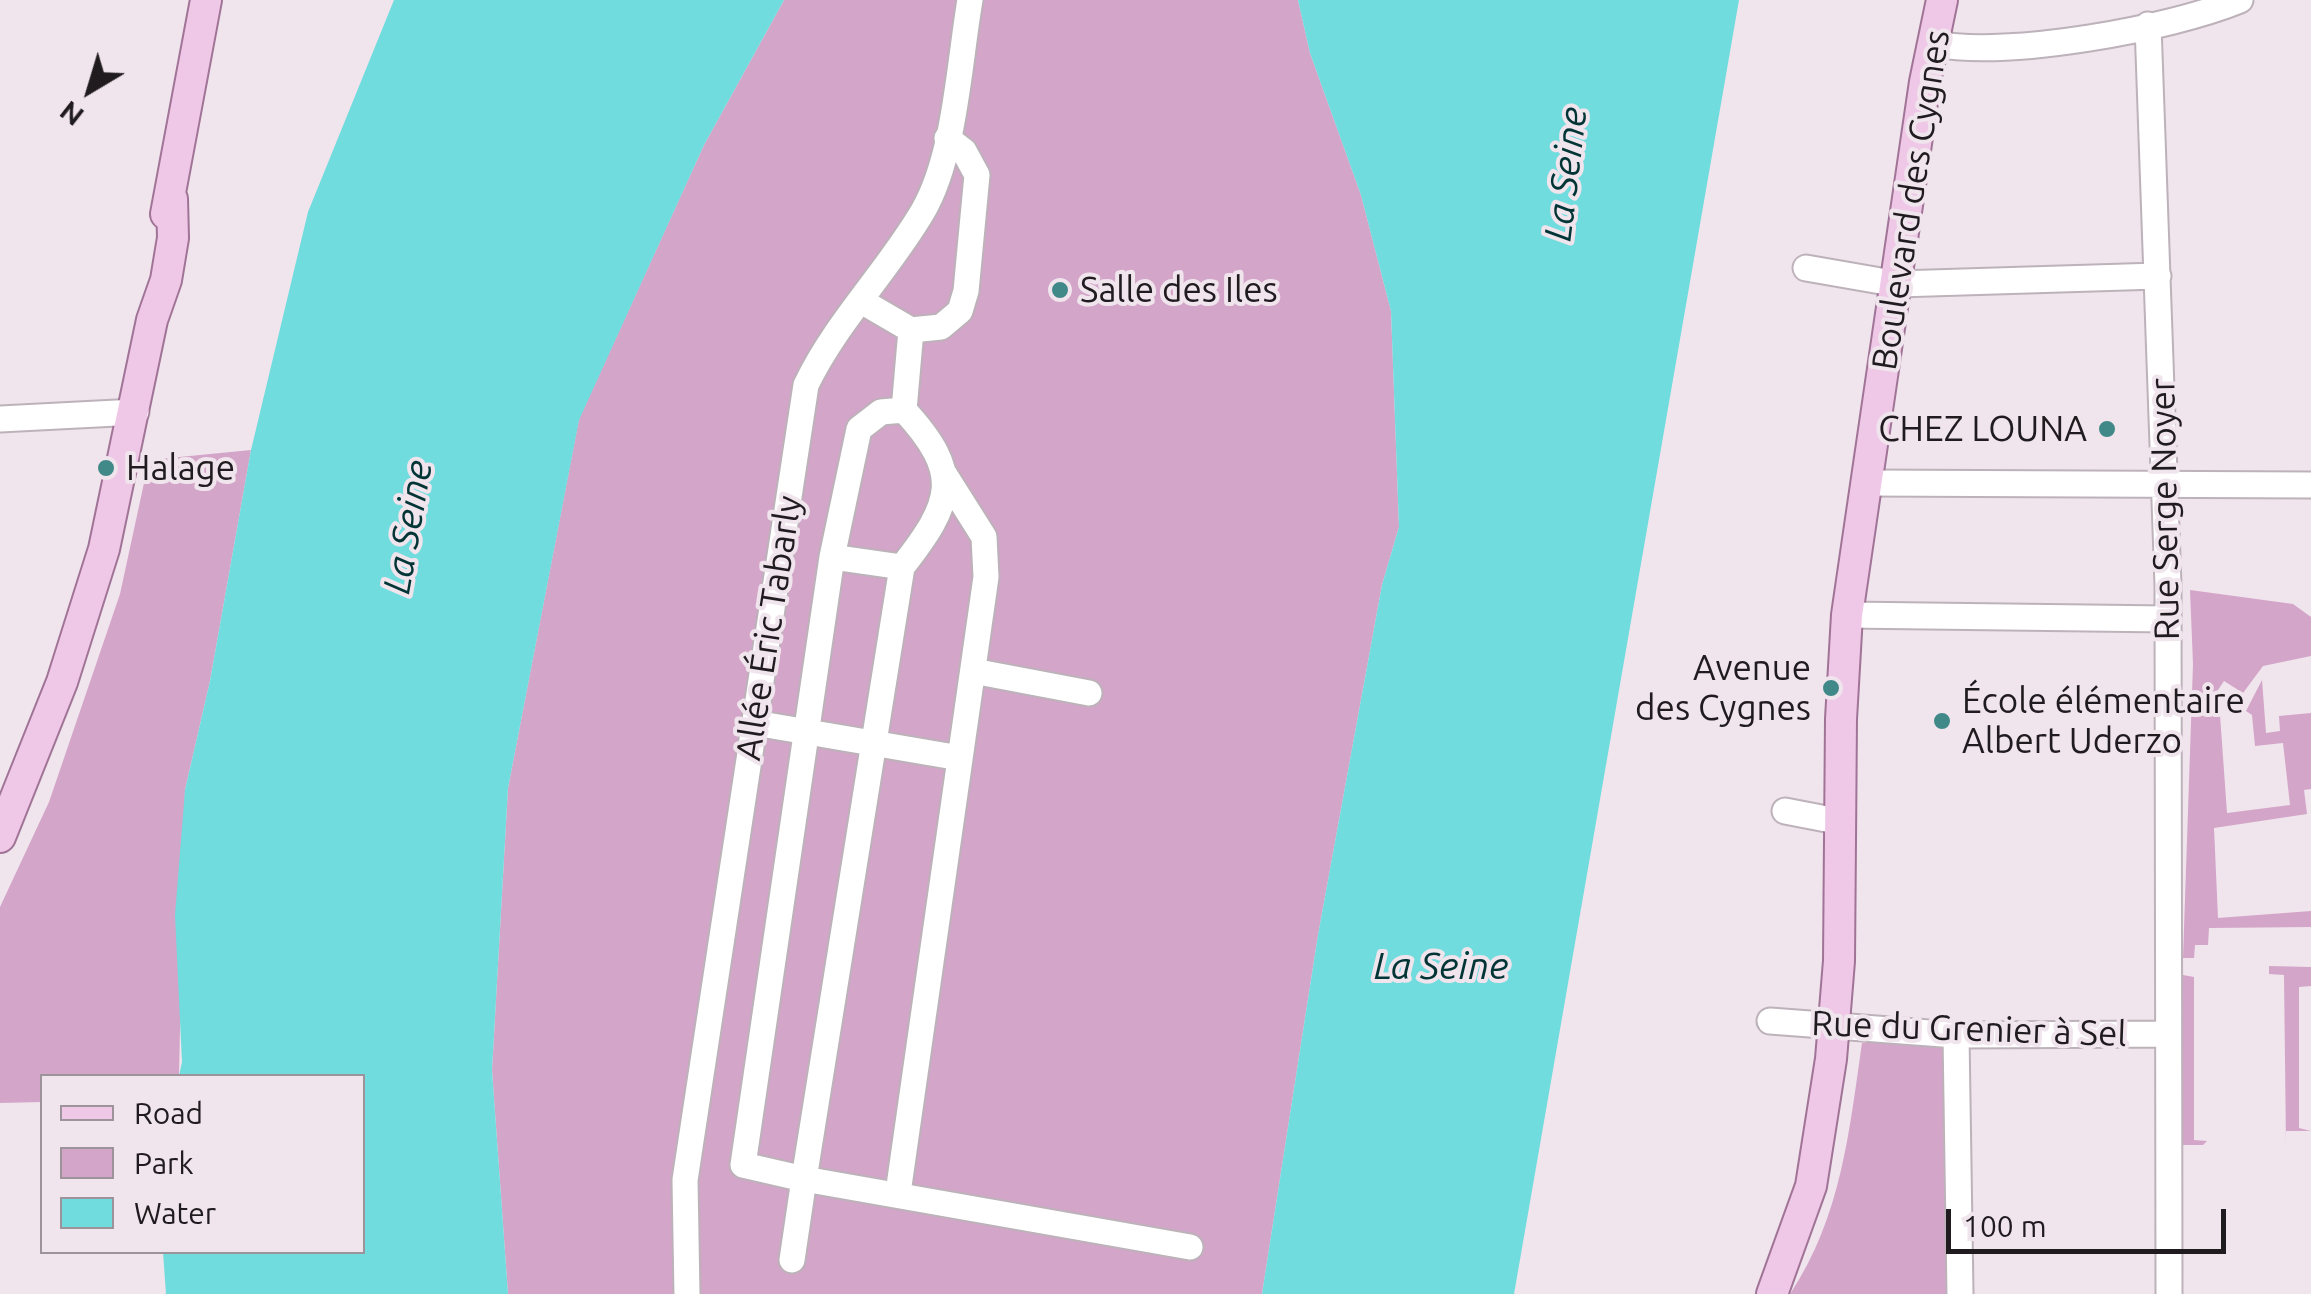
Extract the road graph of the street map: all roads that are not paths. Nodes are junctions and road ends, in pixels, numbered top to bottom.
1 (206, 0) edge
2 (970, 0) edge
3 (1942, 0) edge
4 (2240, 0) edge
5 (2148, 25) junction
6 (1935, 44) junction
7 (946, 138) junction
8 (1806, 268) dead end
9 (2158, 276) junction
10 (1898, 284) junction
11 (863, 302) junction
12 (911, 330) junction
13 (904, 410) junction
14 (136, 412) junction
15 (0, 419) edge
16 (943, 472) junction
17 (1866, 483) junction
18 (2311, 485) edge
19 (2165, 486) junction
20 (832, 557) junction
21 (902, 567) junction
22 (1847, 615) junction
23 (2168, 619) junction
24 (973, 672) junction
25 (1089, 694) dead end
26 (754, 722) junction
27 (806, 733) junction
28 (874, 744) junction
29 (960, 758) junction
30 (1785, 811) dead end
31 (1842, 822) junction
32 (0, 837) edge
33 (1770, 1021) dead end
34 (1834, 1028) junction
35 (2168, 1034) junction
36 (1956, 1035) junction
37 (804, 1179) junction
38 (898, 1193) junction
39 (1794, 1232) junction
40 (1190, 1247) dead end
41 (792, 1260) dead end
42 (686, 1294) edge
43 (1751, 1294) edge
44 (1772, 1294) edge
45 (1960, 1294) edge
46 (2169, 1294) edge

1 - 14 main road
2 - 7 street, Allée Éric Tabarly
3 - 6 main road, Boulevard des Cygnes
4 - 5 street
5 - 6 street
5 - 9 street, Rue Serge Noyer
6 - 10 main road, Boulevard des Cygnes
7 - 11 street, Allée Éric Tabarly
7 - 12 street
8 - 10 street
9 - 10 street
9 - 19 street, Rue Serge Noyer
10 - 17 main road, Boulevard des Cygnes
11 - 12 street
11 - 26 street, Allée Éric Tabarly
12 - 13 street
13 - 16 street
13 - 20 street
14 - 15 street
14 - 32 main road
16 - 21 street
16 - 24 street
17 - 19 street
17 - 22 main road, Boulevard des Cygnes
18 - 19 street
19 - 23 street, Rue Serge Noyer
20 - 21 street
20 - 27 street
21 - 28 street
22 - 23 street
22 - 31 main road, Boulevard des Cygnes
23 - 35 street, Rue Serge Noyer
24 - 25 street
24 - 29 street
26 - 27 street
26 - 42 street, Allée Éric Tabarly
27 - 28 street
27 - 37 street
28 - 29 street
28 - 37 street
29 - 38 street
30 - 31 street
31 - 34 main road, Boulevard des Cygnes
33 - 34 street, Rue du Grenier à Sel
34 - 36 street, Rue du Grenier à Sel
34 - 39 main road, Boulevard des Cygnes
35 - 36 street, Rue du Grenier à Sel
35 - 46 street, Rue Serge Noyer
36 - 45 street
37 - 38 street
37 - 41 street
38 - 40 street
39 - 43 main road, Boulevard des Cygnes
39 - 44 main road, Boulevard des Cygnes

